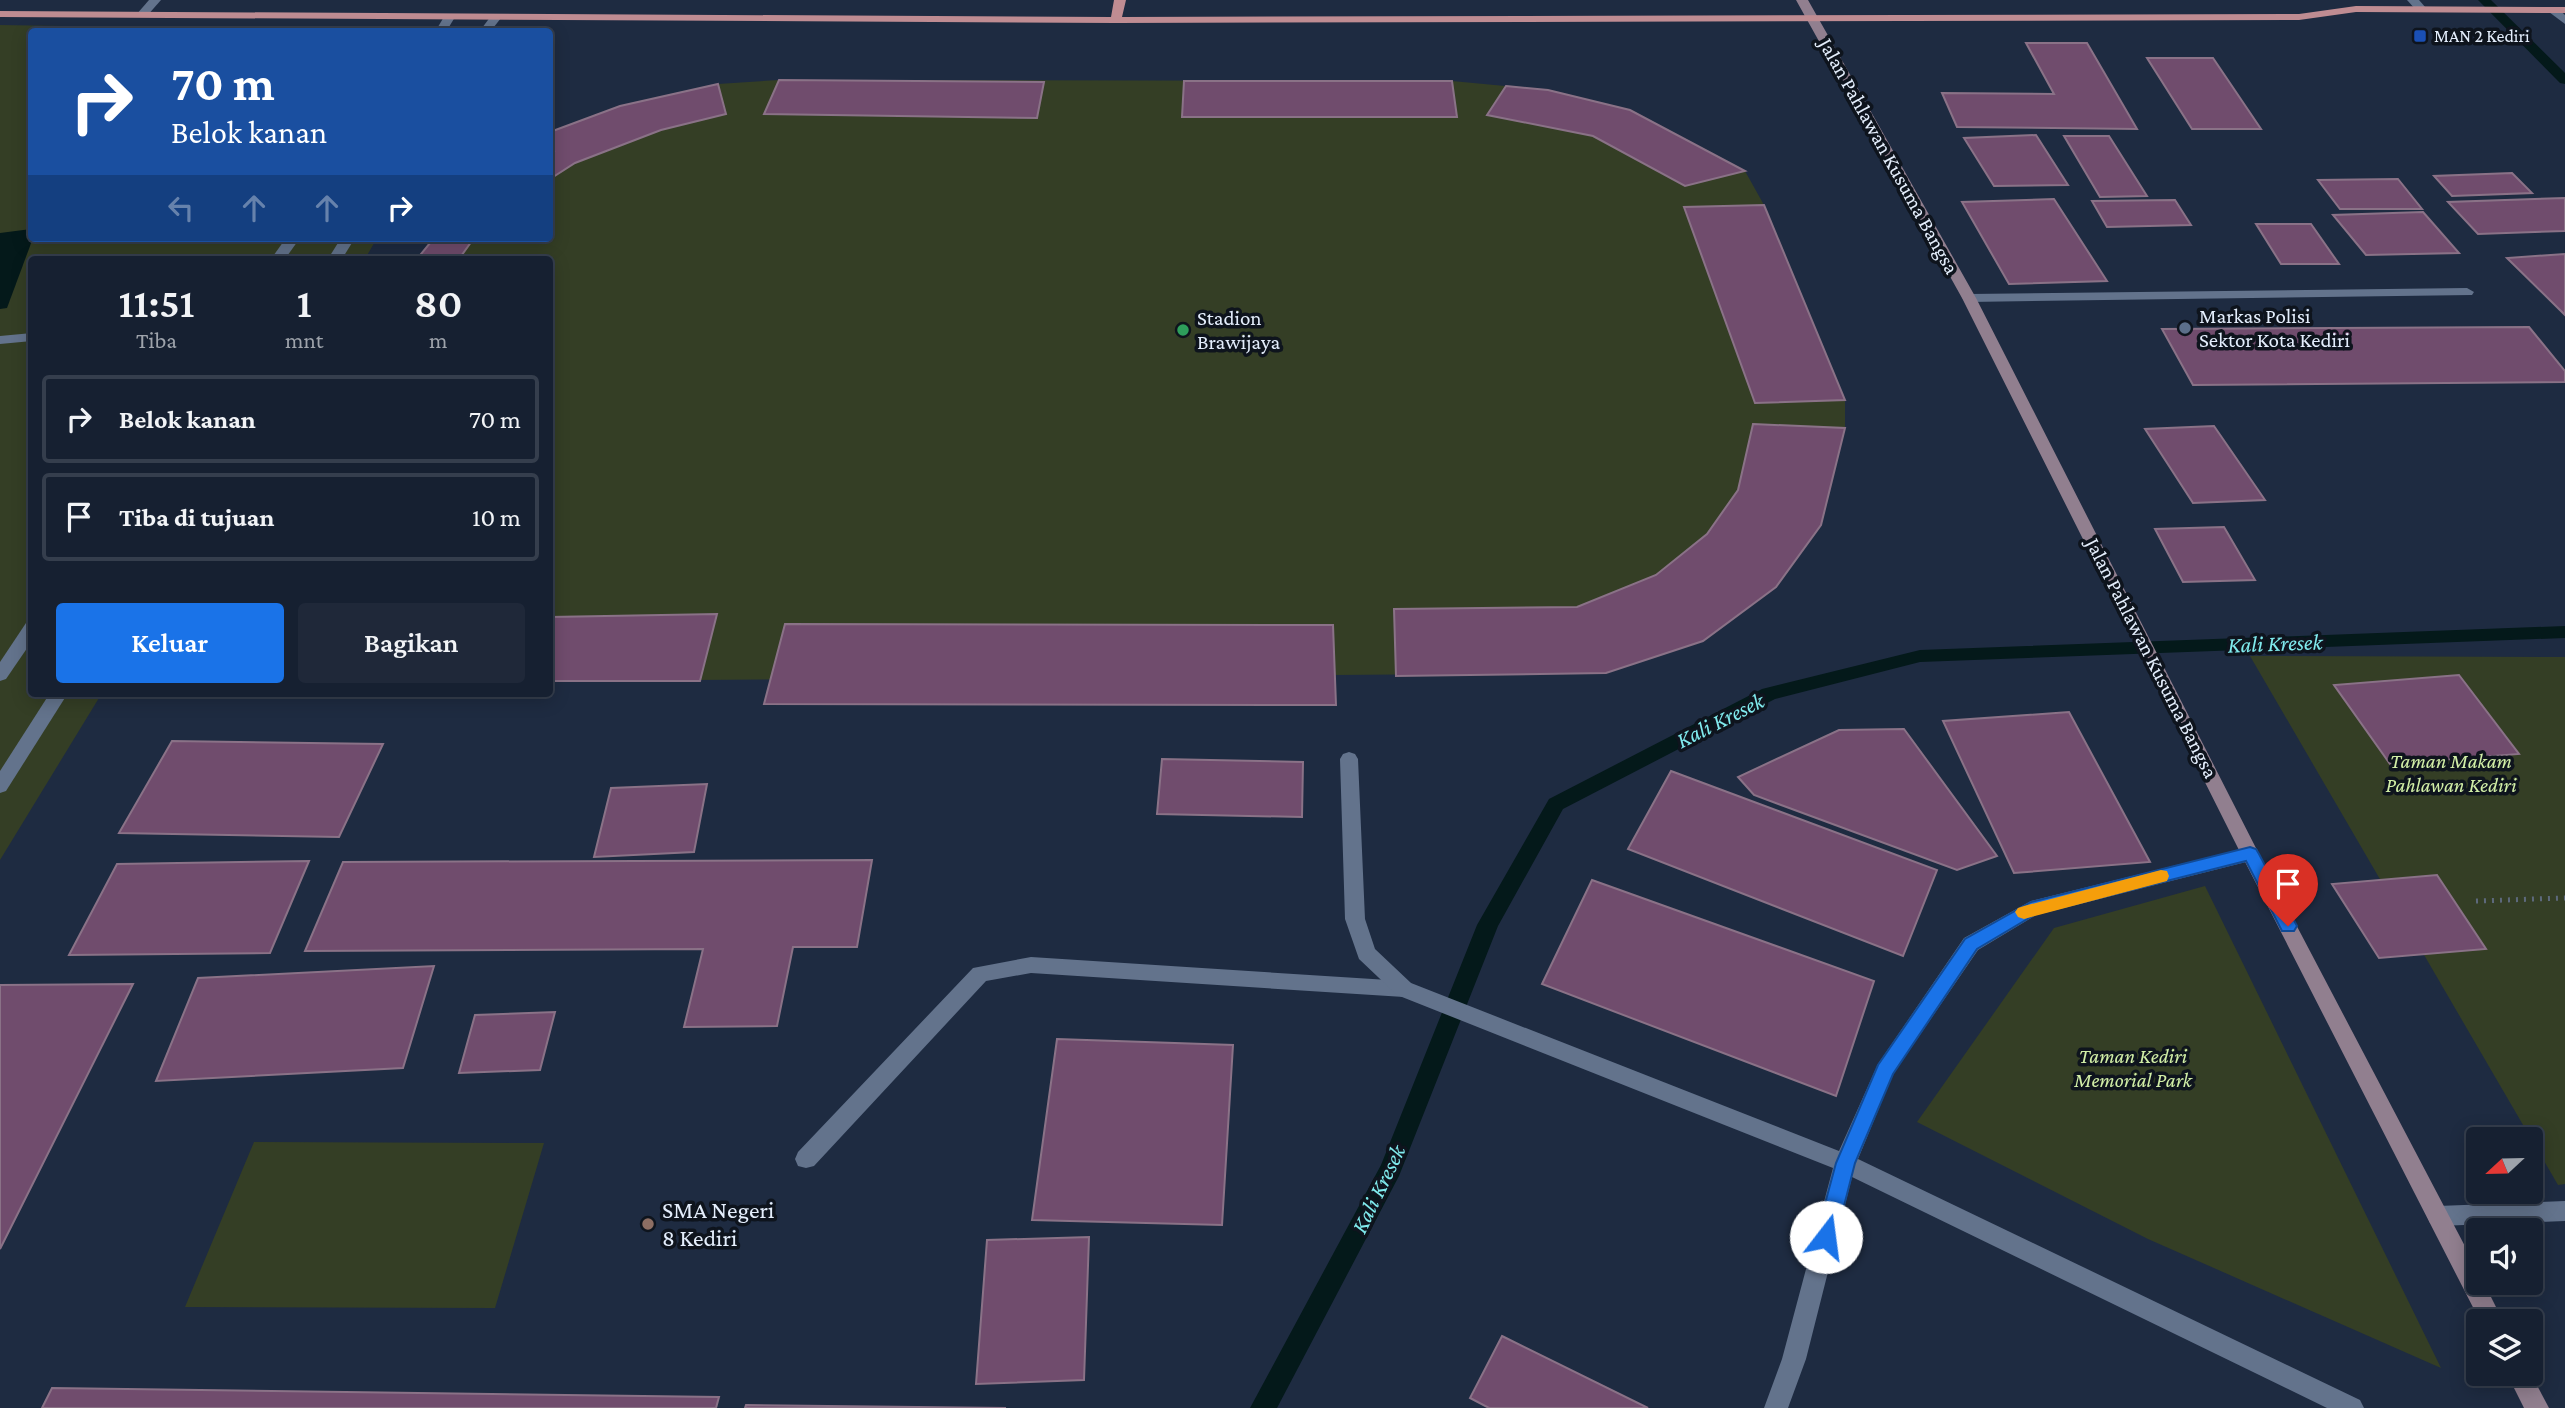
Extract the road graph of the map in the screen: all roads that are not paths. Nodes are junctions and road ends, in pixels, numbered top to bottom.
1 (155, 0) edge
2 (1120, 0) edge
3 (1802, 0) edge
4 (2325, 2) dead end
5 (2416, 4) edge
6 (2356, 9) junction
7 (2559, 10) edge
8 (0, 14) edge
9 (142, 15) junction
10 (449, 17) junction
11 (495, 18) junction
12 (1810, 18) junction
13 (1116, 20) junction
14 (2565, 20) edge
15 (442, 28) edge
16 (487, 28) edge
17 (2467, 292) dead end
18 (1969, 298) junction
19 (28, 337) edge
20 (0, 340) edge
21 (28, 633) edge
22 (0, 675) edge
23 (56, 697) edge
24 (1349, 759) dead end
25 (0, 786) edge
26 (2250, 854) junction
27 (1404, 989) junction
28 (806, 1159) dead end
29 (1845, 1163) junction
30 (2565, 1211) edge
31 (2438, 1216) junction
32 (2486, 1309) edge
33 (2525, 1386) edge
34 (1776, 1408) edge
35 (2352, 1408) edge
36 (2537, 1408) edge

1 - 9 street
2 - 13 main road
3 - 12 main road, Jalan Pahlawan Kusuma Bangsa
4 - 6 main road
5 - 6 main road
5 - 7 main road
6 - 12 main road
7 - 14 street
8 - 9 main road
9 - 10 main road
10 - 11 main road
10 - 15 street
11 - 13 main road
11 - 16 street
12 - 13 main road
12 - 18 main road, Jalan Pahlawan Kusuma Bangsa
17 - 18 street
18 - 26 main road, Jalan Pahlawan Kusuma Bangsa
19 - 20 street
21 - 22 street
23 - 25 street
24 - 27 street
26 - 29 street
26 - 31 main road, Jalan Pahlawan Kusuma Bangsa
27 - 28 street
27 - 29 street
29 - 34 street
29 - 35 street
30 - 31 street
31 - 32 main road, Jalan Pahlawan Kusuma Bangsa
33 - 36 main road

